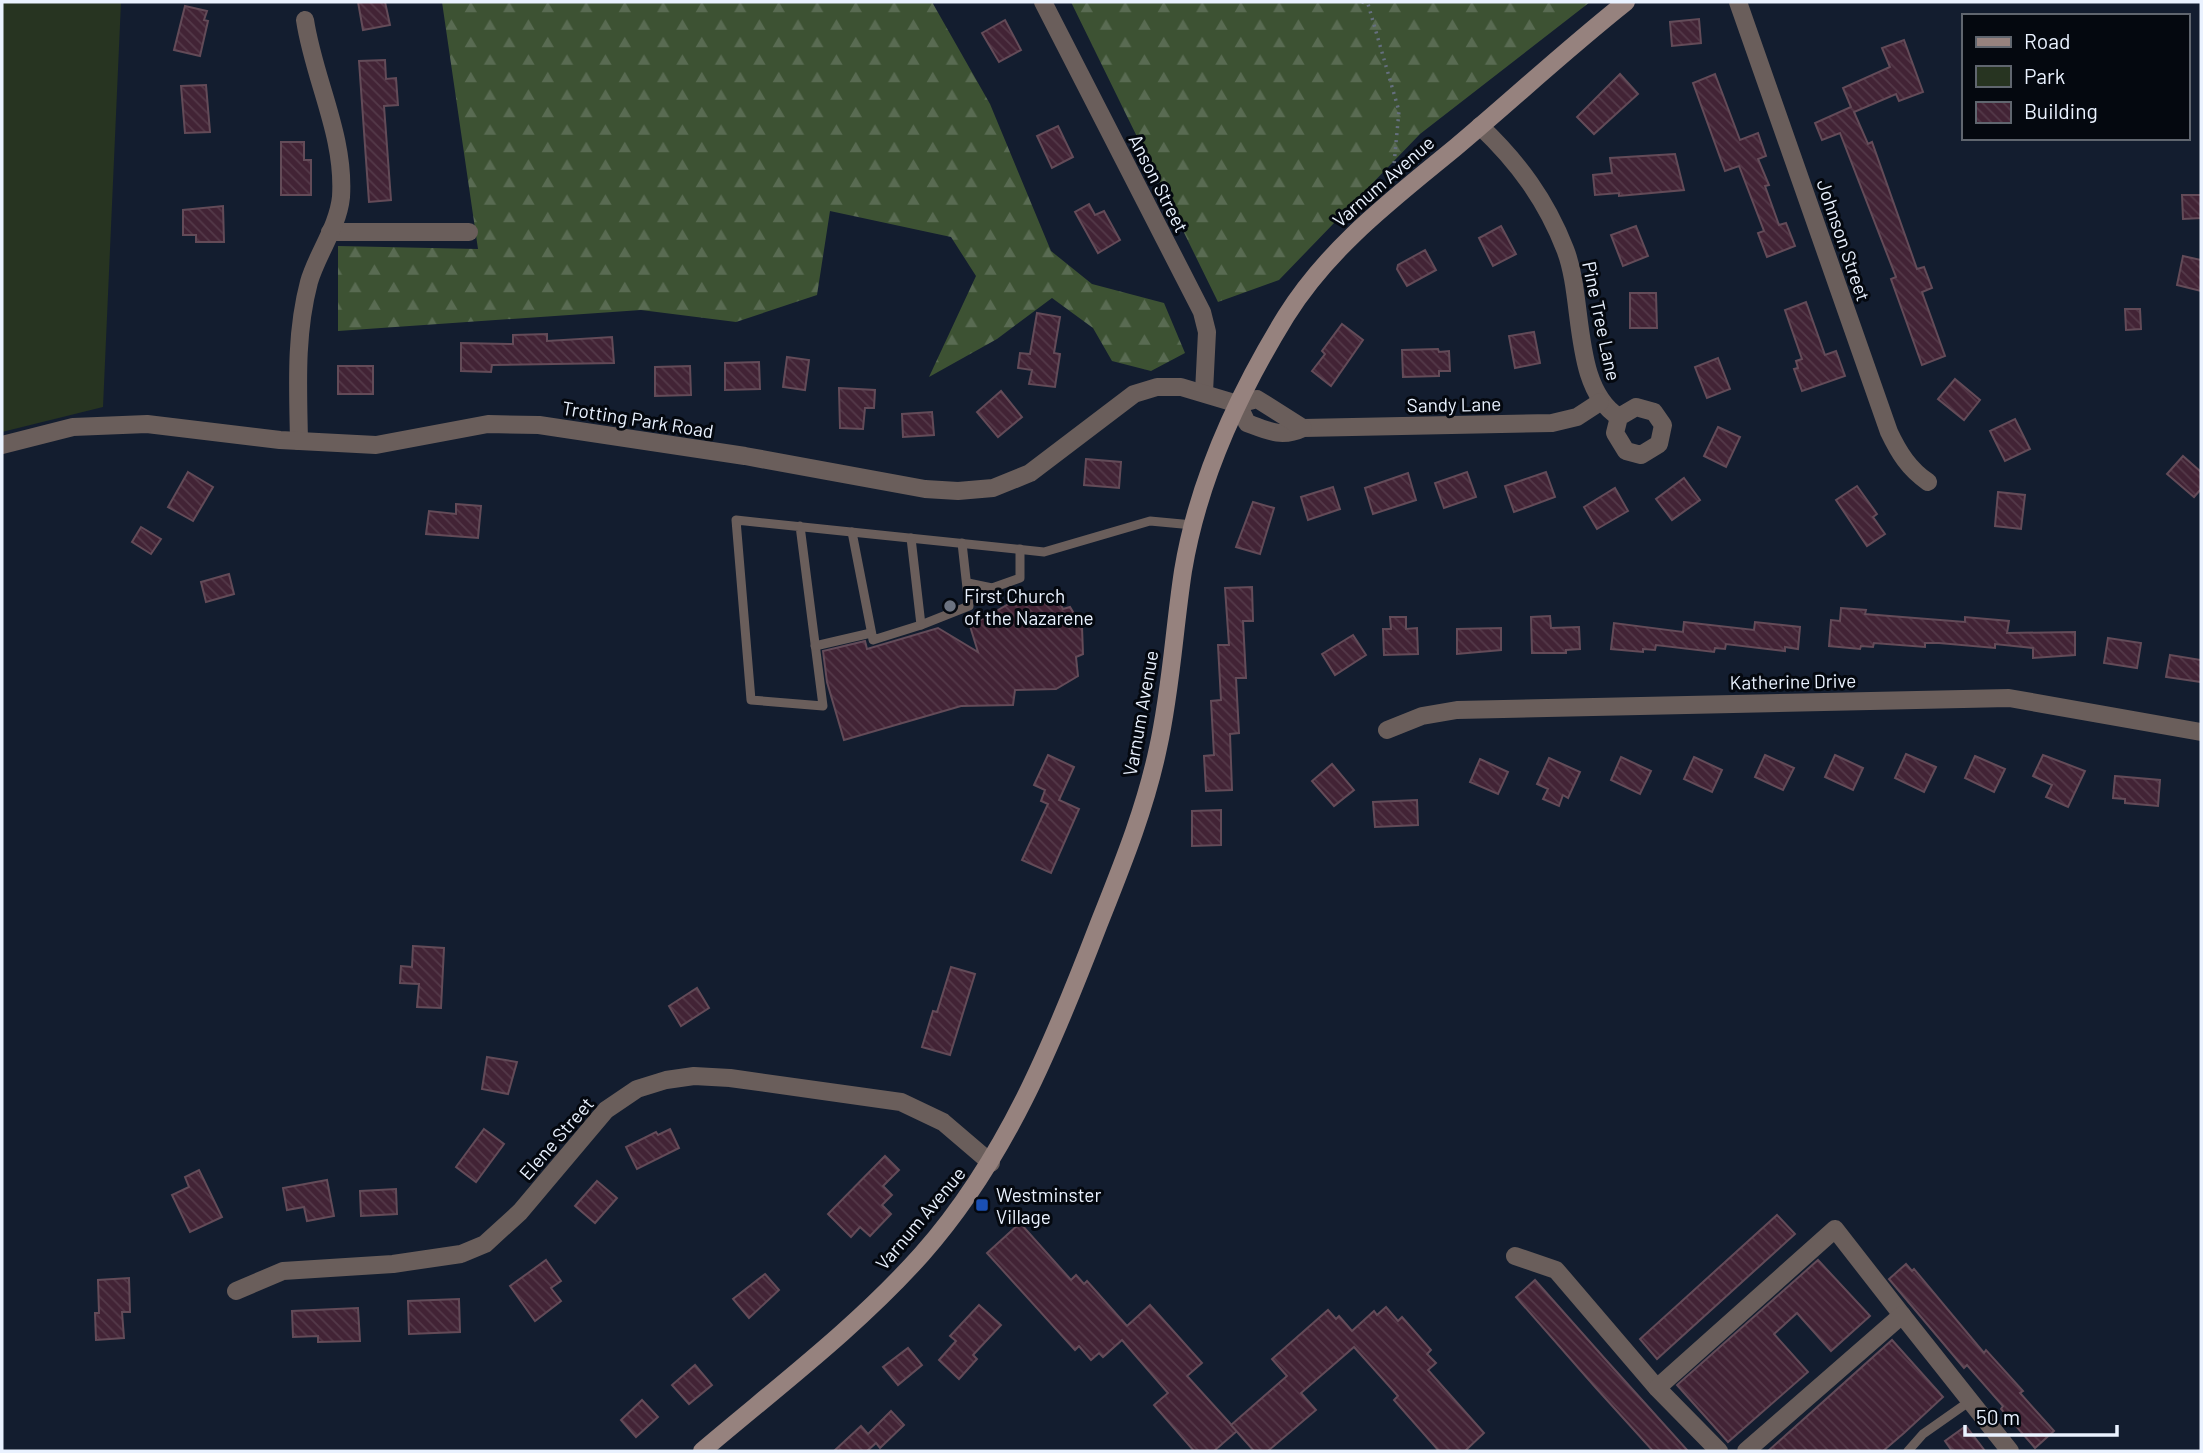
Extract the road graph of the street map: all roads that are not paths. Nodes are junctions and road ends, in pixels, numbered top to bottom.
1 (1043, 2) edge
2 (1626, 2) edge
3 (1738, 2) edge
4 (304, 20) dead end
5 (1480, 126) junction
6 (330, 232) junction
7 (468, 232) dead end
8 (1204, 392) junction
9 (1600, 402) junction
10 (1238, 404) junction
11 (1619, 418) dead end
12 (299, 441) junction
13 (2, 444) edge
14 (1928, 482) dead end
15 (1193, 525) junction
16 (800, 526) junction
17 (852, 532) junction
18 (911, 538) junction
19 (962, 543) junction
20 (1020, 549) junction
21 (968, 583) junction
22 (921, 625) junction
23 (871, 633) junction
24 (815, 646) junction
25 (1387, 730) dead end
26 (2201, 732) edge
27 (991, 1163) junction
28 (1515, 1256) dead end
29 (236, 1291) dead end
30 (1902, 1315) junction
31 (1657, 1388) junction
32 (1970, 1401) junction
33 (702, 1451) edge
34 (1719, 1451) edge
35 (1746, 1451) edge
36 (1908, 1451) edge
37 (2010, 1451) edge

1 - 8 street, Anson Street
2 - 5 main road, Varnum Avenue
3 - 14 street, Johnson Street
4 - 6 street
5 - 9 street, Pine Tree Lane
5 - 10 main road, Varnum Avenue
6 - 7 street
6 - 12 street
8 - 10 street, Trotting Park Road
8 - 12 street, Trotting Park Road
9 - 10 street, Sandy Lane
9 - 11 street, Pine Tree Lane
10 - 15 main road, Varnum Avenue
12 - 13 street, Trotting Park Road
15 - 20 lane
15 - 27 main road, Varnum Avenue
16 - 17 lane
16 - 24 lane
16 - 24 lane
17 - 18 lane
17 - 23 lane
18 - 19 lane
18 - 22 lane
19 - 20 lane
19 - 21 lane
20 - 21 lane
21 - 22 lane
22 - 23 lane
23 - 24 lane
25 - 26 street, Katherine Drive
27 - 29 street, Elene Street
27 - 33 main road, Varnum Avenue
28 - 31 street
30 - 31 street
30 - 32 street
30 - 35 street
31 - 34 street
32 - 36 lane
32 - 37 street

